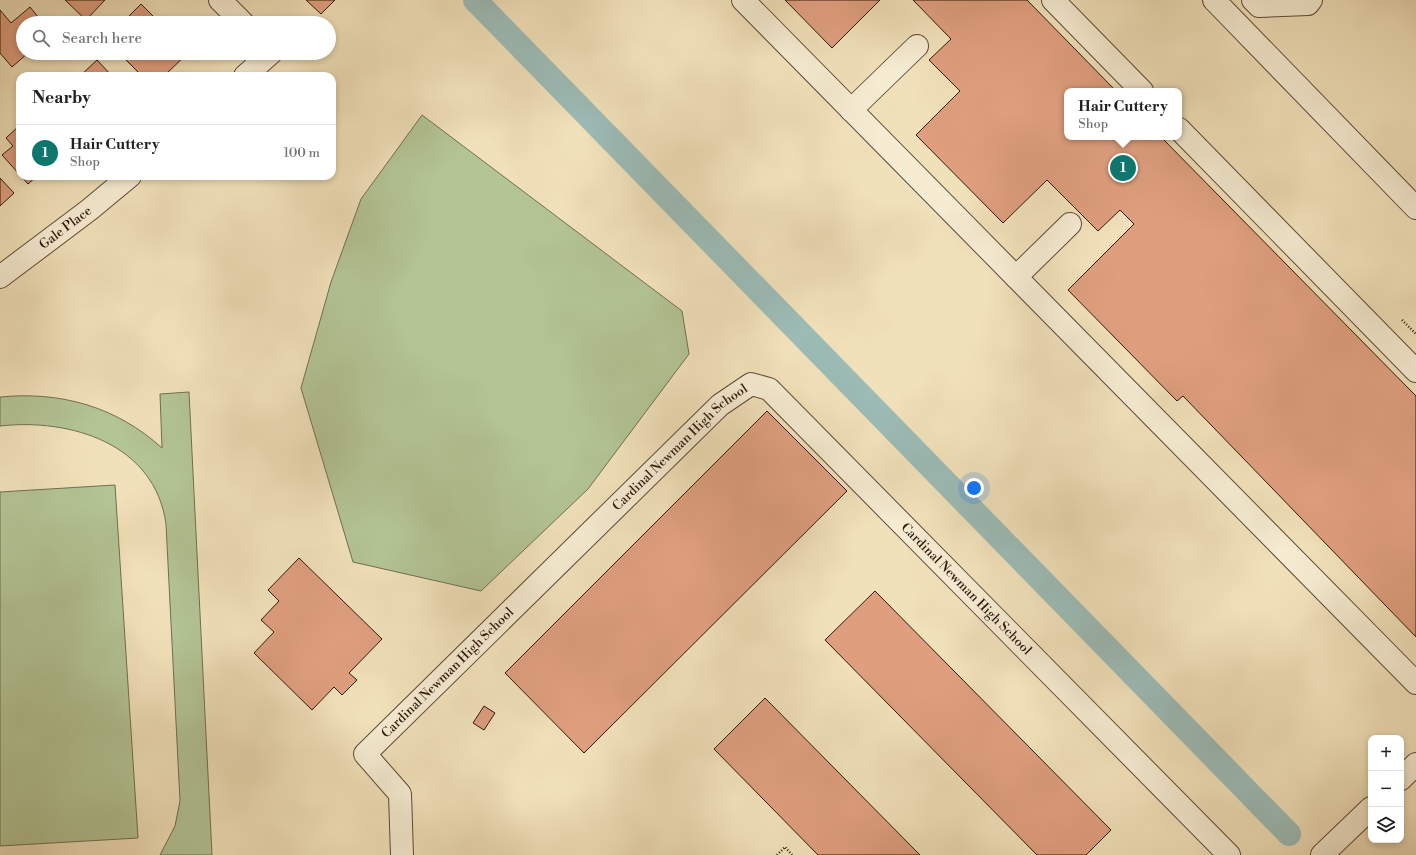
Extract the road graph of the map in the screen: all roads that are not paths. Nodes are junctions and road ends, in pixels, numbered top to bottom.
1 (220, 0) edge
2 (743, 0) edge
3 (1053, 0) edge
4 (1214, 0) edge
5 (1311, 0) edge
6 (1259, 2) edge
7 (236, 16) edge
8 (917, 46) dead end
9 (263, 60) edge
10 (250, 72) edge
11 (1139, 88) edge
12 (851, 110) junction
13 (1182, 131) edge
14 (125, 180) edge
15 (1416, 208) edge
16 (1070, 224) dead end
17 (0, 277) edge
18 (1016, 277) junction
19 (1416, 371) edge
20 (1416, 683) edge
21 (1416, 764) edge
22 (1404, 776) edge
23 (1368, 811) edge
24 (402, 855) edge
25 (1229, 855) edge
26 (1322, 855) edge

1 - 7 street
2 - 12 street
3 - 11 street
4 - 15 street
5 - 6 street
8 - 12 street
9 - 10 street
12 - 18 street
13 - 19 street
14 - 17 street, Gale Place
16 - 18 street
18 - 20 street
21 - 22 street
23 - 26 street
24 - 25 street, Cardinal Newman High School

